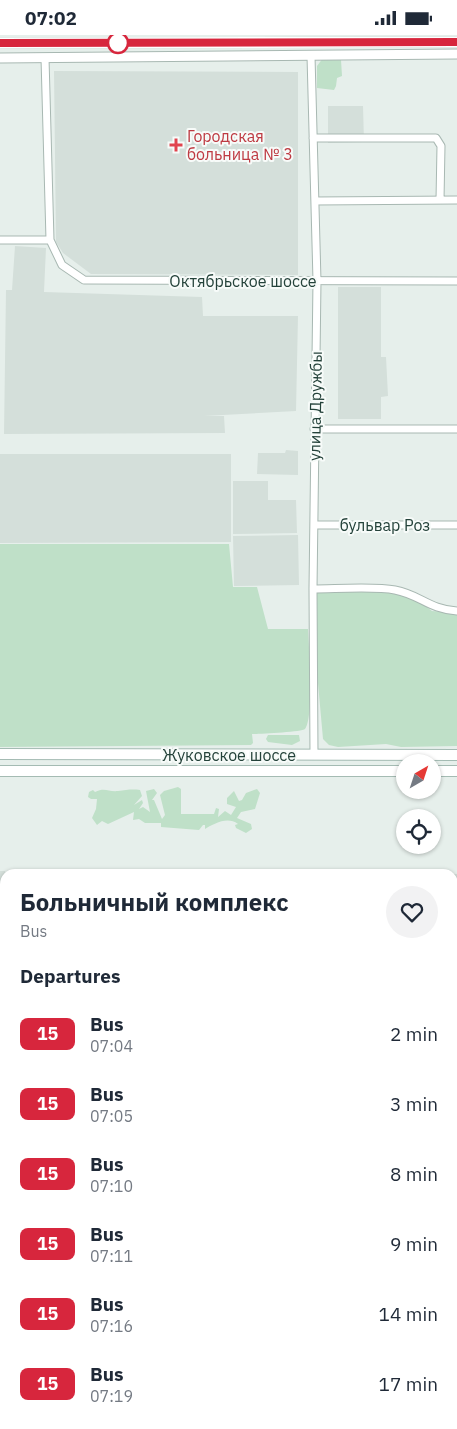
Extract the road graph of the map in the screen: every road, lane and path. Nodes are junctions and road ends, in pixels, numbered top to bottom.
1 (312, 39) edge
2 (252, 42) junction
3 (389, 42) junction
4 (457, 42) edge
5 (0, 43) edge
6 (387, 54) junction
7 (457, 54) edge
8 (311, 56) junction
9 (254, 57) junction
10 (45, 58) junction
11 (0, 59) edge
12 (313, 138) junction
13 (440, 200) junction
14 (457, 200) edge
15 (314, 201) junction
16 (0, 240) edge
17 (50, 240) junction
18 (316, 281) junction
19 (457, 281) edge
20 (314, 429) junction
21 (457, 429) edge
22 (314, 525) junction
23 (457, 525) edge
24 (313, 589) junction
25 (457, 611) edge
26 (0, 754) edge
27 (76, 754) junction
28 (233, 754) junction
29 (314, 755) junction
30 (394, 755) junction
31 (457, 755) edge
32 (0, 771) edge
33 (394, 771) joint
34 (441, 771) edge
35 (457, 771) edge
36 (232, 772) junction
37 (76, 773) junction

1 - 2 street
1 - 3 street
2 - 5 street
2 - 9 street
3 - 4 street
3 - 6 street
6 - 7 street
6 - 8 street
8 - 9 street
8 - 12 street, улица Дружбы
9 - 10 street
10 - 11 street
10 - 17 street, Октябрьское шоссе
12 - 13 street
12 - 15 street, улица Дружбы
13 - 14 street
13 - 15 street
15 - 18 street, улица Дружбы
16 - 17 street
17 - 18 street, Октябрьское шоссе
18 - 19 street, Октябрьское шоссе
18 - 20 street, улица Дружбы
20 - 21 street
20 - 22 street, улица Дружбы
22 - 23 street, бульвар Роз
22 - 24 street, улица Дружбы
24 - 25 street
24 - 29 street, улица Дружбы
26 - 27 main road, Жуковское шоссе
27 - 28 main road, Жуковское шоссе
27 - 37 main road
28 - 29 main road, Жуковское шоссе
28 - 36 main road
29 - 30 main road, Жуковское шоссе
30 - 31 main road, Жуковское шоссе
30 - 33 main road
32 - 37 main road, Жуковское шоссе
33 - 36 main road, Жуковское шоссе
34 - 35 main road
36 - 37 main road, Жуковское шоссе

